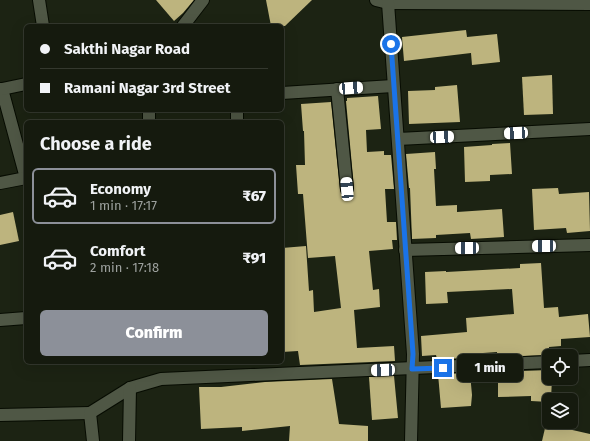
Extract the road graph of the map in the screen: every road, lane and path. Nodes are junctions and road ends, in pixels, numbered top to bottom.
1 (39, 0) edge
2 (203, 0) edge
3 (382, 1) edge
4 (590, 4) edge
5 (43, 24) edge
6 (185, 24) edge
7 (24, 84) edge
8 (394, 86) junction
9 (1, 89) edge
10 (337, 89) junction
11 (284, 93) edge
12 (590, 129) edge
13 (398, 139) junction
14 (24, 171) edge
15 (24, 178) edge
16 (0, 183) edge
17 (347, 189) dead end
18 (590, 245) edge
19 (405, 250) junction
20 (24, 318) edge
21 (0, 320) edge
22 (590, 360) edge
23 (578, 361) edge
24 (542, 362) edge
25 (412, 369) junction
26 (130, 388) junction
27 (90, 412) junction
28 (0, 415) edge
29 (91, 440) edge
30 (129, 441) edge
31 (412, 441) edge

1 - 5 street
2 - 6 street
3 - 4 street
3 - 8 street
7 - 9 street
8 - 10 street
8 - 13 street
9 - 14 street
10 - 11 street
10 - 17 street
12 - 13 street
13 - 19 street
15 - 16 street
18 - 19 street
19 - 25 street
20 - 21 street
22 - 23 street
24 - 25 street
25 - 26 street
25 - 31 street
26 - 27 street
26 - 30 street
27 - 28 street
27 - 29 street

